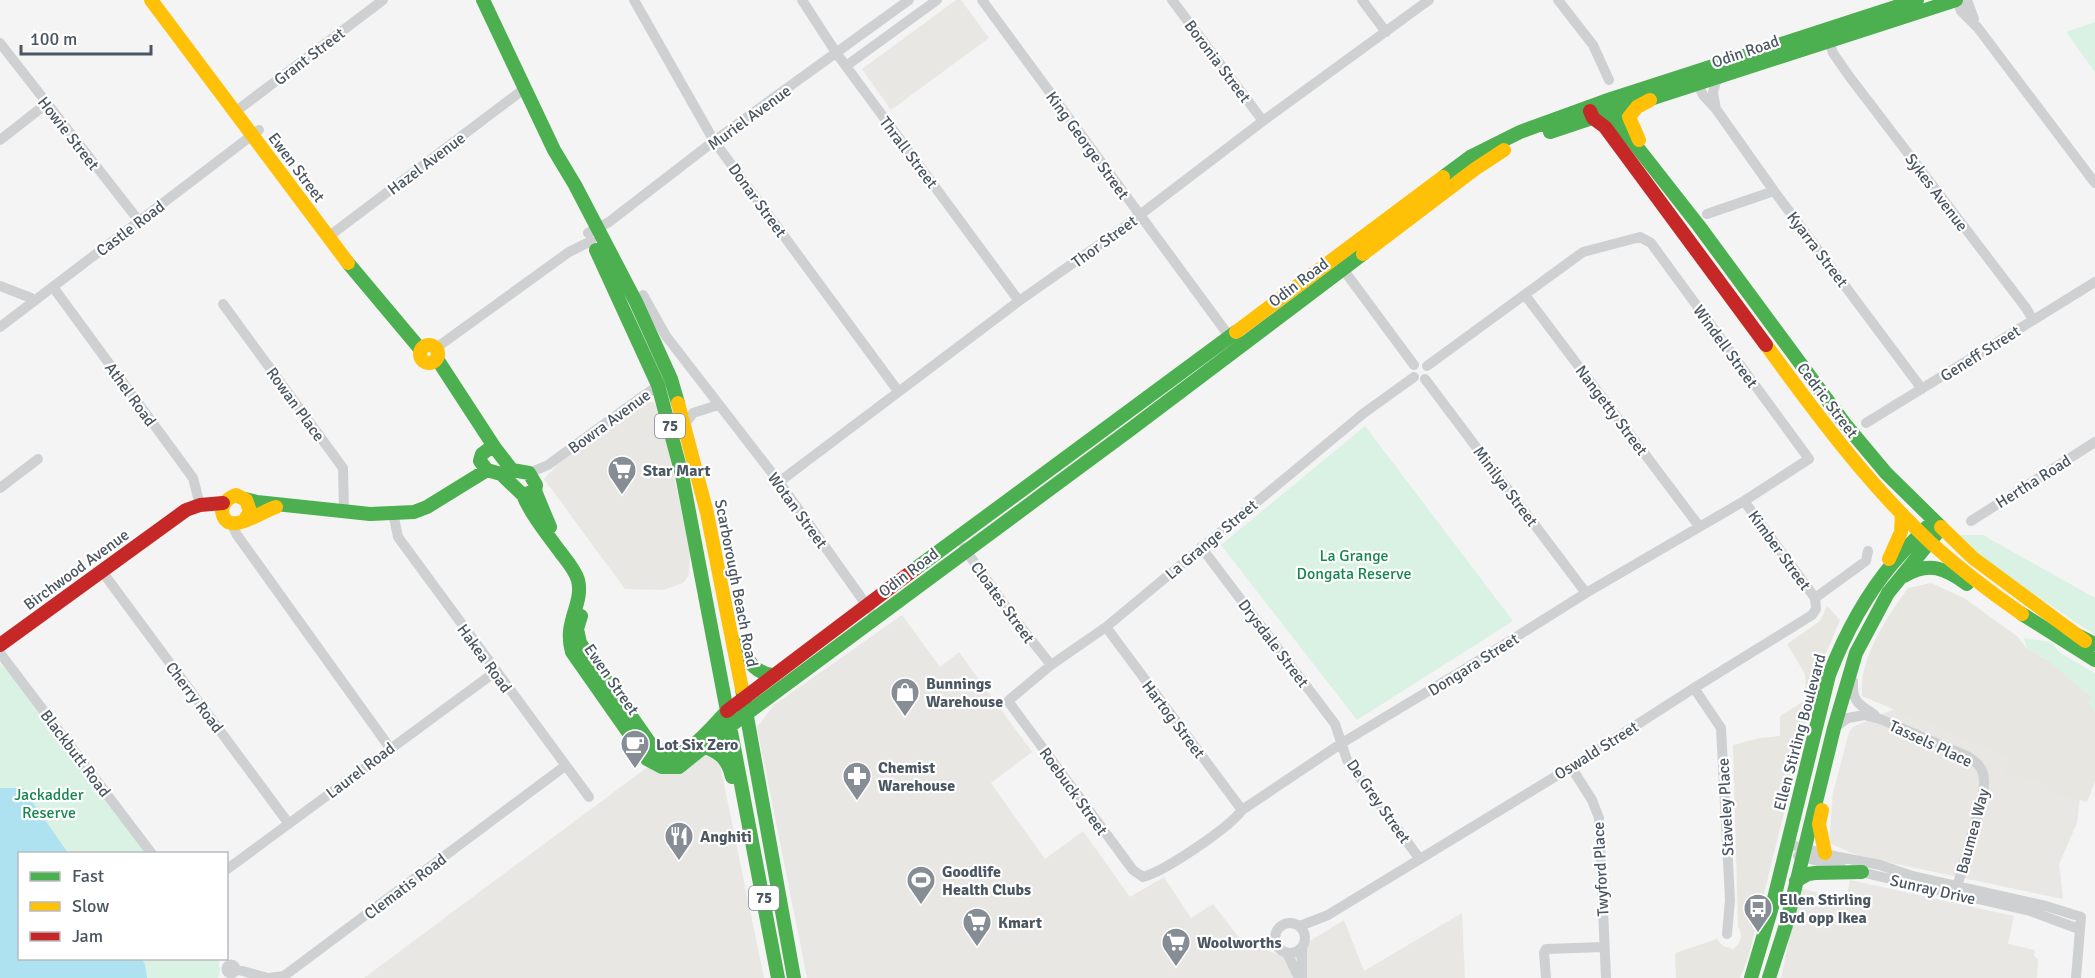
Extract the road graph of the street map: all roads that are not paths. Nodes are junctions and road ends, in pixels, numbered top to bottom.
1 (151, 0) edge
2 (161, 0) edge
3 (383, 0) edge
4 (483, 0) edge
5 (634, 0) edge
6 (802, 0) edge
7 (909, 0) edge
8 (937, 0) edge
9 (982, 0) edge
10 (1172, 0) edge
11 (1362, 0) edge
12 (1429, 0) edge
13 (1558, 0) edge
14 (1917, 0) edge
15 (1957, 0) edge
16 (1966, 0) edge
17 (1978, 28) junction
18 (1386, 32) junction
19 (1831, 34) junction
20 (0, 43) edge
21 (837, 54) junction
22 (846, 66) junction
23 (1715, 72) junction
24 (1695, 79) junction
25 (1609, 80) dead end
26 (524, 89) junction
27 (1650, 100) junction
28 (46, 104) junction
29 (1607, 106) junction
30 (1716, 109) junction
31 (238, 110) junction
32 (1591, 113) junction
33 (1263, 121) junction
34 (256, 133) junction
35 (0, 140) edge
36 (714, 141) junction
37 (1660, 177) junction
38 (2095, 182) edge
39 (1774, 191) junction
40 (1707, 214) dead end
41 (1139, 215) junction
42 (139, 221) junction
43 (592, 234) junction
44 (331, 235) junction
45 (1338, 263) junction
46 (2095, 282) edge
47 (0, 286) edge
48 (53, 287) junction
49 (643, 295) dead end
50 (1525, 295) junction
51 (1019, 301) junction
52 (33, 302) junction
53 (223, 304) dead end
54 (2033, 320) junction
55 (0, 327) edge
56 (1233, 342) junction
57 (430, 353) junction
58 (1427, 366) junction
59 (1414, 371) junction
60 (1425, 379) junction
61 (665, 382) junction
62 (1922, 389) junction
63 (898, 391) junction
64 (718, 405) junction
65 (1866, 423) dead end
66 (685, 424) junction
67 (2095, 442) edge
68 (486, 458) junction
69 (38, 459) dead end
70 (1809, 459) joint
71 (779, 482) junction
72 (531, 486) junction
73 (0, 488) edge
74 (244, 499) junction
75 (1744, 501) junction
76 (200, 505) junction
77 (285, 505) junction
78 (344, 511) junction
79 (393, 513) junction
80 (1902, 514) junction
81 (233, 517) junction
82 (172, 520) junction
83 (1971, 521) dead end
84 (1937, 525) junction
85 (1699, 526) junction
86 (1925, 538) junction
87 (961, 544) junction
88 (1201, 547) junction
89 (1868, 551) dead end
90 (715, 555) junction
91 (101, 570) junction
92 (1896, 582) junction
93 (1586, 593) junction
94 (1868, 596) junction
95 (1815, 598) junction
96 (2007, 604) junction
97 (866, 605) junction
98 (875, 617) junction
99 (1106, 627) junction
100 (0, 645) edge
101 (2095, 646) edge
102 (0, 652) edge
103 (827, 653) junction
104 (2095, 660) edge
105 (1051, 664) junction
106 (1850, 668) junction
107 (495, 672) junction
108 (772, 675) junction
109 (1694, 688) junction
110 (744, 698) junction
111 (1008, 702) joint
112 (727, 711) junction
113 (747, 712) junction
114 (1880, 719) junction
115 (730, 726) junction
116 (1834, 728) junction
117 (750, 730) junction
118 (638, 736) junction
119 (1342, 743) junction
120 (705, 747) junction
121 (390, 748) junction
122 (565, 766) junction
123 (1571, 767) junction
124 (1982, 768) joint
125 (1819, 788) junction
126 (589, 797) dead end
127 (1242, 810) junction
128 (289, 824) junction
129 (751, 841) junction
130 (1786, 848) junction
131 (150, 852) edge
132 (1803, 852) junction
133 (1825, 853) junction
134 (1419, 858) junction
135 (228, 869) edge
136 (1862, 872) junction
137 (1143, 877) joint
138 (1796, 881) junction
139 (1956, 890) junction
140 (2079, 929) junction
141 (1727, 934) dead end
142 (1302, 937) junction
143 (1604, 947) junction
144 (1287, 953) junction
145 (228, 968) edge
146 (778, 978) edge
147 (794, 978) edge
148 (1301, 978) edge
149 (1546, 978) edge
150 (1606, 978) edge
151 (1751, 978) edge
152 (1769, 978) edge
153 (2076, 978) edge

1 - 31 main road, Ewen Street
2 - 31 main road, Ewen Street
3 - 31 street, Grant Street
4 - 26 main road, Scarborough Beach Road / 75
5 - 36 street, Donar Street
6 - 21 street, Thrall Street
7 - 21 street, Muriel Avenue
8 - 22 street
9 - 41 street, King George Street
10 - 33 street, Boronia Street
11 - 18 street
12 - 18 street, Thor Street
13 - 25 street
14 - 19 main road, Odin Road
15 - 17 street
15 - 19 main road, Odin Road
16 - 17 street
17 - 38 street
18 - 33 street, Thor Street
19 - 23 main road, Odin Road
19 - 54 street, Sykes Avenue
20 - 28 street, Howie Street
21 - 22 street, Thrall Street
21 - 36 street, Muriel Avenue
22 - 51 street, Thrall Street
23 - 24 main road, Odin Road
23 - 30 street
24 - 27 main road, Odin Road
24 - 29 main road, Odin Road
24 - 30 street, Kyarra Street
26 - 43 main road, Scarborough Beach Road / 75
26 - 44 street, Hazel Avenue
27 - 29 main road, Odin Road
27 - 37 main road
28 - 35 street
28 - 42 street, Howie Street
29 - 32 main road, Odin Road
29 - 37 main road, Cedric Street
30 - 39 street, Kyarra Street
31 - 34 main road, Ewen Street
32 - 45 main road, Odin Road
32 - 80 main road, Cedric Street
33 - 41 street, Thor Street
34 - 42 street, Castle Road
34 - 44 main road, Ewen Street
36 - 43 street, Muriel Avenue
36 - 63 street, Donar Street
37 - 84 main road, Cedric Street
39 - 40 street
39 - 62 street, Kyarra Street
41 - 51 street, Thor Street
41 - 56 street, King George Street
42 - 48 street, Castle Road
43 - 57 street, Muriel Avenue
43 - 61 main road, Scarborough Beach Road / 75
44 - 57 main road, Ewen Street
45 - 56 main road, Odin Road
45 - 59 street
46 - 54 street, Geneff Street
47 - 52 street
48 - 52 street, Castle Road
48 - 76 street, Athel Road
49 - 64 street, Wotan Street
50 - 58 street
50 - 70 street, Windell Street
50 - 85 street, Nangetty Street
51 - 63 street, Thor Street
52 - 55 street, Castle Road
53 - 78 street, Rowan Place
54 - 62 street, Geneff Street
56 - 87 main road, Odin Road
57 - 68 main road, Ewen Street
58 - 59 street
58 - 60 street
59 - 60 street
59 - 88 street, La Grange Street
60 - 93 street, Minilya Street
61 - 66 main road, Scarborough Beach Road / 75
61 - 72 street, Bowra Avenue
61 - 112 main road, Scarborough Beach Road / 75
62 - 65 street, Geneff Street
63 - 71 street, Thor Street
64 - 66 street
64 - 71 street, Wotan Street
66 - 90 main road, Scarborough Beach Road / 75
67 - 83 street, Hertha Road
68 - 72 main road, Ewen Street
68 - 72 main road, Ewen Street
68 - 79 main road, Birchwood Avenue
69 - 73 street
70 - 75 street, Dongara Street
71 - 97 street, Wotan Street
72 - 118 main road, Ewen Street
74 - 77 main road, Birchwood Avenue
74 - 81 main road
74 - 81 main road, Birchwood Avenue
75 - 85 street, Dongara Street
75 - 95 street, Kimber Street
76 - 81 main road, Birchwood Avenue
76 - 82 main road, Birchwood Avenue
77 - 78 main road, Birchwood Avenue
77 - 81 main road, Birchwood Avenue
78 - 79 main road, Birchwood Avenue
79 - 107 street, Hakea Road
80 - 86 main road, Cedric Street
80 - 94 main road
81 - 82 main road, Birchwood Avenue
81 - 121 street
82 - 91 main road, Birchwood Avenue
84 - 86 main road, Ellen Stirling Boulevard
84 - 101 main road, Cedric Street
85 - 93 street, Dongara Street
86 - 92 main road, Ellen Stirling Boulevard
86 - 94 main road, Ellen Stirling Boulevard
86 - 96 main road, Cedric Street
87 - 97 main road, Odin Road
87 - 98 main road, Odin Road
87 - 105 street, Cloates Street
88 - 99 street, La Grange Street
88 - 119 street, Drysdale Street
89 - 95 street, Oswald Street
90 - 108 main road
90 - 110 main road, Scarborough Beach Road / 75
91 - 100 main road, Birchwood Avenue
91 - 128 street, Cherry Road
92 - 96 main road
92 - 106 main road, Ellen Stirling Boulevard
93 - 119 street, Dongara Street
94 - 130 main road, Ellen Stirling Boulevard
95 - 109 street, Oswald Street
96 - 104 main road, Cedric Street
97 - 98 street, Wotan Street
97 - 108 main road, Odin Road
98 - 103 main road, Odin Road
99 - 105 street, La Grange Street
99 - 127 street, Hartog Street
102 - 131 street, Blackbutt Road
103 - 113 main road, Odin Road
103 - 117 main road
105 - 111 street, La Grange Street
106 - 114 street, Tassels Place
106 - 116 main road, Ellen Stirling Boulevard
107 - 121 street, Laurel Road
107 - 122 street, Hakea Road
108 - 110 main road, Odin Road
109 - 123 street, Oswald Street
109 - 141 street, Staveley Place
110 - 112 main road, Odin Road
110 - 113 main road, Scarborough Beach Road / 75
111 - 137 street, Roebuck Street
112 - 115 main road, Scarborough Beach Road / 75
112 - 118 main road, Ewen Street
113 - 115 main road, Odin Road
113 - 117 main road, Scarborough Beach Road / 75
114 - 116 street, Tassels Place
114 - 124 street, Tassels Place
115 - 120 main road, Ewen Street
115 - 129 main road, Scarborough Beach Road / 75
116 - 125 main road, Ellen Stirling Boulevard
117 - 147 main road, Scarborough Beach Road / 75
118 - 120 main road, Ewen Street
119 - 127 street, Dongara Street
119 - 134 street, De Grey Street
120 - 129 main road
121 - 128 street, Laurel Road
122 - 126 street, Hakea Road
122 - 145 street, Clematis Road
123 - 134 street, Oswald Street
123 - 143 street, Twyford Place
124 - 139 street, Baumea Way
125 - 132 main road, Ellen Stirling Boulevard
125 - 133 main road
127 - 137 street, Dongara Street
128 - 135 street, Laurel Road
129 - 146 main road, Scarborough Beach Road / 75
130 - 132 street, Sunray Drive
130 - 151 main road, Ellen Stirling Boulevard
132 - 133 street, Sunray Drive
132 - 136 street, Sunray Drive
132 - 138 main road, Ellen Stirling Boulevard
133 - 139 street, Sunray Drive
134 - 142 street, Oswald Street
136 - 138 main road
136 - 139 street, Sunray Drive
138 - 152 main road, Ellen Stirling Boulevard
139 - 140 street, Sunray Drive
139 - 140 street, Sunray Drive
140 - 153 street
142 - 144 street
142 - 144 street
142 - 148 street
143 - 149 street
143 - 150 street, Twyford Place
144 - 148 street

